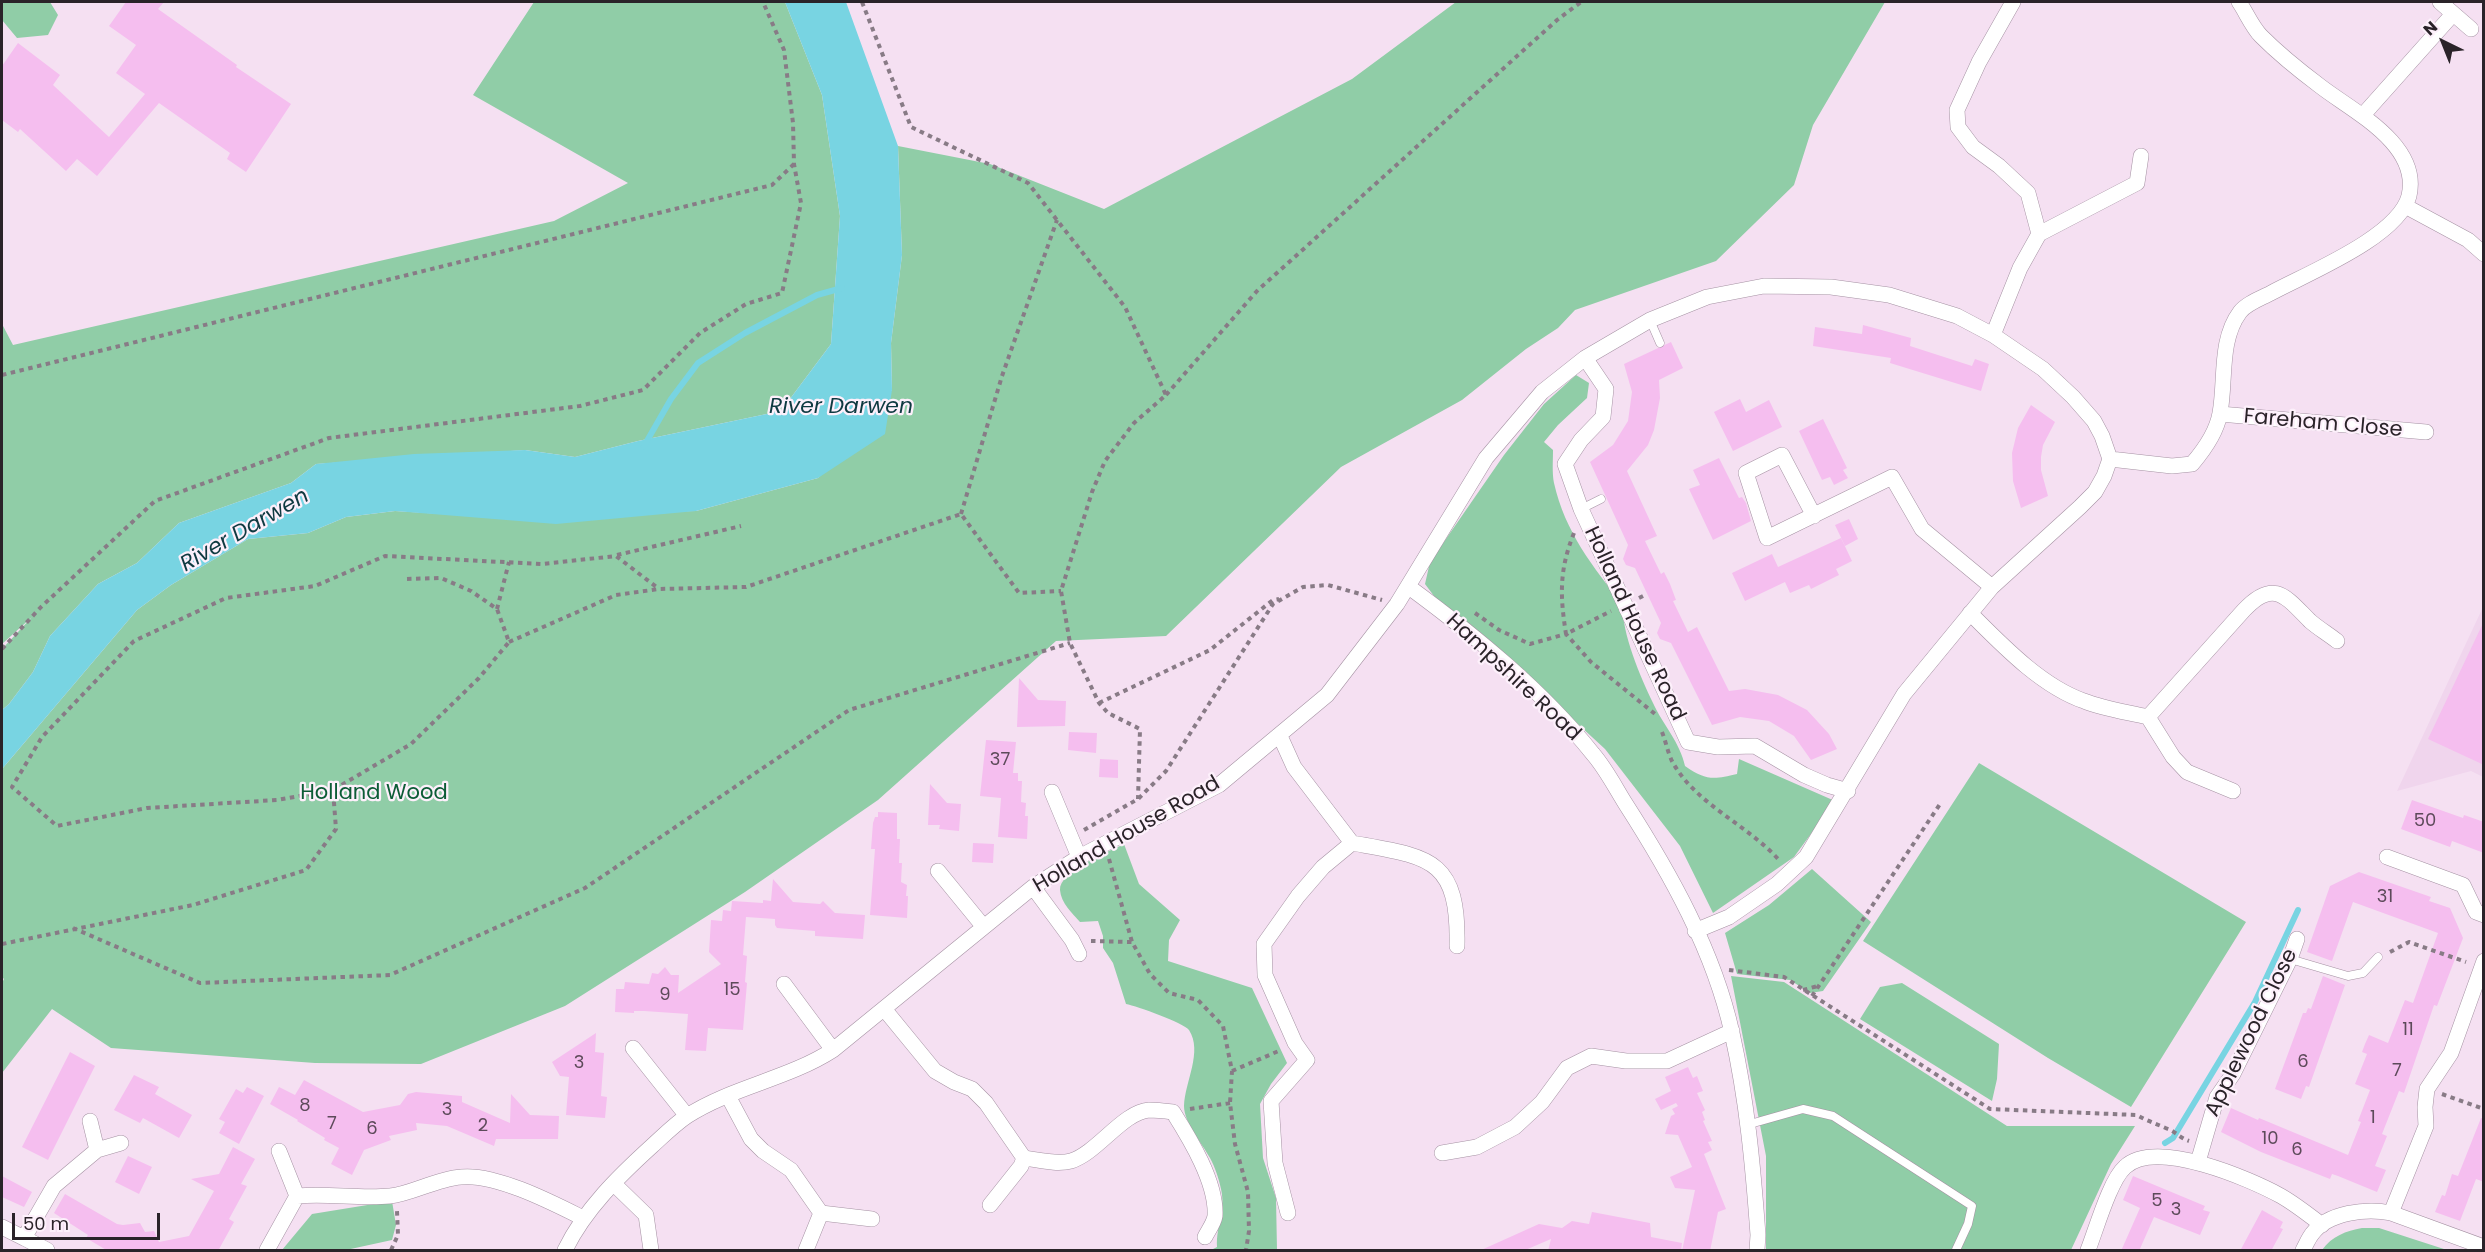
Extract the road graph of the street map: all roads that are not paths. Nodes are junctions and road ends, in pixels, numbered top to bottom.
1 (2013, 2) edge
2 (2239, 2) edge
3 (2440, 2) edge
4 (2453, 14) junction
5 (2471, 29) dead end
6 (2363, 115) junction
7 (2141, 156) dead end
8 (2405, 206) junction
9 (2039, 234) junction
10 (2484, 254) edge
11 (1650, 320) junction
12 (1993, 335) junction
13 (1660, 343) dead end
14 (1585, 358) junction
15 (2220, 414) junction
16 (2426, 432) dead end
17 (2110, 459) junction
18 (1601, 499) dead end
19 (1581, 509) junction
20 (1814, 516) junction
21 (1408, 586) junction
22 (1992, 587) junction
23 (1970, 613) junction
24 (2337, 641) dead end
25 (2148, 717) junction
26 (1280, 736) junction
27 (1848, 791) junction
28 (2233, 791) dead end
29 (1052, 792) dead end
30 (1353, 843) junction
31 (1080, 857) junction
32 (2387, 857) dead end
33 (938, 871) dead end
34 (1033, 887) junction
35 (2484, 915) edge
36 (983, 926) junction
37 (1695, 930) junction
38 (2297, 939) dead end
39 (1456, 946) dead end
40 (1079, 954) dead end
41 (2378, 957) road end
42 (2290, 958) junction
43 (2482, 964) edge
44 (784, 984) dead end
45 (885, 1010) junction
46 (1732, 1031) junction
47 (633, 1048) dead end
48 (833, 1050) junction
49 (728, 1096) junction
50 (687, 1116) junction
51 (90, 1121) dead end
52 (1750, 1124) junction
53 (121, 1143) dead end
54 (97, 1150) junction
55 (279, 1151) dead end
56 (1442, 1153) dead end
57 (1024, 1158) junction
58 (2198, 1162) junction
59 (614, 1184) junction
60 (297, 1196) junction
61 (990, 1205) dead end
62 (821, 1213) junction
63 (1288, 1213) dead end
64 (2391, 1213) junction
65 (583, 1218) junction
66 (872, 1219) dead end
67 (2322, 1225) junction
68 (2, 1227) edge
69 (1205, 1237) dead end
70 (24, 1238) junction
71 (2484, 1247) edge
72 (47, 1251) edge
73 (267, 1251) edge
74 (565, 1251) edge
75 (651, 1251) edge
76 (806, 1251) edge
77 (1757, 1251) edge
78 (1956, 1251) edge
79 (2088, 1251) edge
80 (2303, 1251) edge

1 - 9 street
2 - 6 street
3 - 4 street
4 - 5 street
4 - 6 street
6 - 8 street
7 - 9 street
8 - 10 street
8 - 15 street, Fareham Close
9 - 12 street
11 - 12 street, Holland House Road
11 - 13 lane
11 - 14 street, Holland House Road
12 - 17 street, Holland House Road
14 - 19 street, Holland House Road
14 - 21 street, Holland House Road
15 - 16 street, Fareham Close
15 - 17 street, Fareham Close
17 - 22 street
18 - 19 lane
19 - 27 street, Holland House Road
20 - 20 street
20 - 22 street
21 - 26 street, Holland House Road
21 - 37 street, Hampshire Road
22 - 23 street
23 - 25 street
23 - 27 street
24 - 25 street
25 - 28 street
26 - 30 street
26 - 31 street, Holland House Road
27 - 37 street
29 - 31 street
30 - 39 street
30 - 63 street
31 - 34 street, Holland House Road
32 - 35 street
33 - 36 street
34 - 36 street, Holland House Road
34 - 40 street
36 - 45 street, Holland House Road
37 - 46 street, Hampshire Road
38 - 42 street, Applewood Close
41 - 42 lane
42 - 58 street, Applewood Close
43 - 64 street
44 - 48 street
45 - 48 street, Holland House Road
45 - 57 street
46 - 52 street, Hampshire Road
46 - 56 street
47 - 50 street
48 - 49 street, Holland House Road
49 - 50 street, Holland House Road
49 - 62 street
50 - 59 street, Holland House Road
51 - 54 street
52 - 77 street, Hampshire Road
52 - 78 lane
53 - 54 street
54 - 70 street
55 - 60 street
57 - 61 street
57 - 69 street
58 - 67 street
58 - 79 street
59 - 65 street, Holland House Road
59 - 75 street
60 - 65 street
60 - 73 street
62 - 66 street
62 - 76 street
64 - 67 street
64 - 71 street
65 - 74 street, Holland House Road
67 - 80 street
68 - 70 street
70 - 72 street

